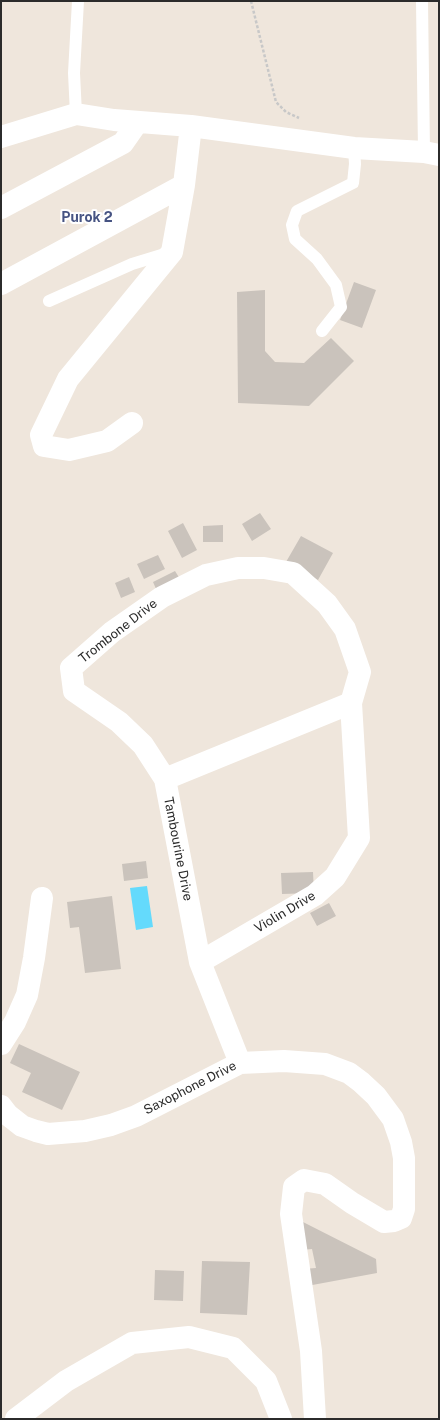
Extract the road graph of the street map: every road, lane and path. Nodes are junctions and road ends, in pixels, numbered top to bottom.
1 (78, 1) edge
2 (251, 1) edge
3 (422, 1) edge
4 (76, 114) junction
5 (304, 120) dead end
6 (137, 123) junction
7 (191, 126) junction
8 (1, 137) edge
9 (354, 148) junction
10 (432, 153) edge
11 (184, 185) junction
12 (1, 208) edge
13 (172, 252) junction
14 (1, 284) edge
15 (49, 301) dead end
16 (322, 330) dead end
17 (132, 423) dead end
18 (71, 668) joint
19 (351, 703) junction
20 (165, 779) junction
21 (42, 898) dead end
22 (200, 962) junction
23 (1, 1044) edge
24 (240, 1062) junction
25 (1, 1106) edge
26 (16, 1419) edge
27 (281, 1419) edge
28 (316, 1419) edge

1 - 4 lane
2 - 5 path
3 - 10 lane
4 - 6 street
4 - 8 street
6 - 7 street
6 - 12 street
7 - 9 street
7 - 11 street
9 - 10 street
9 - 16 lane
11 - 13 street
11 - 14 street
13 - 15 lane
13 - 17 street
18 - 19 street, Trombone Drive
18 - 20 street, Tambourine Drive
19 - 20 street
19 - 22 street, Violin Drive
20 - 22 street, Tambourine Drive
21 - 23 street
22 - 24 street, Tambourine Drive
24 - 25 street, Saxophone Drive
24 - 28 street, Saxophone Drive
26 - 27 street

